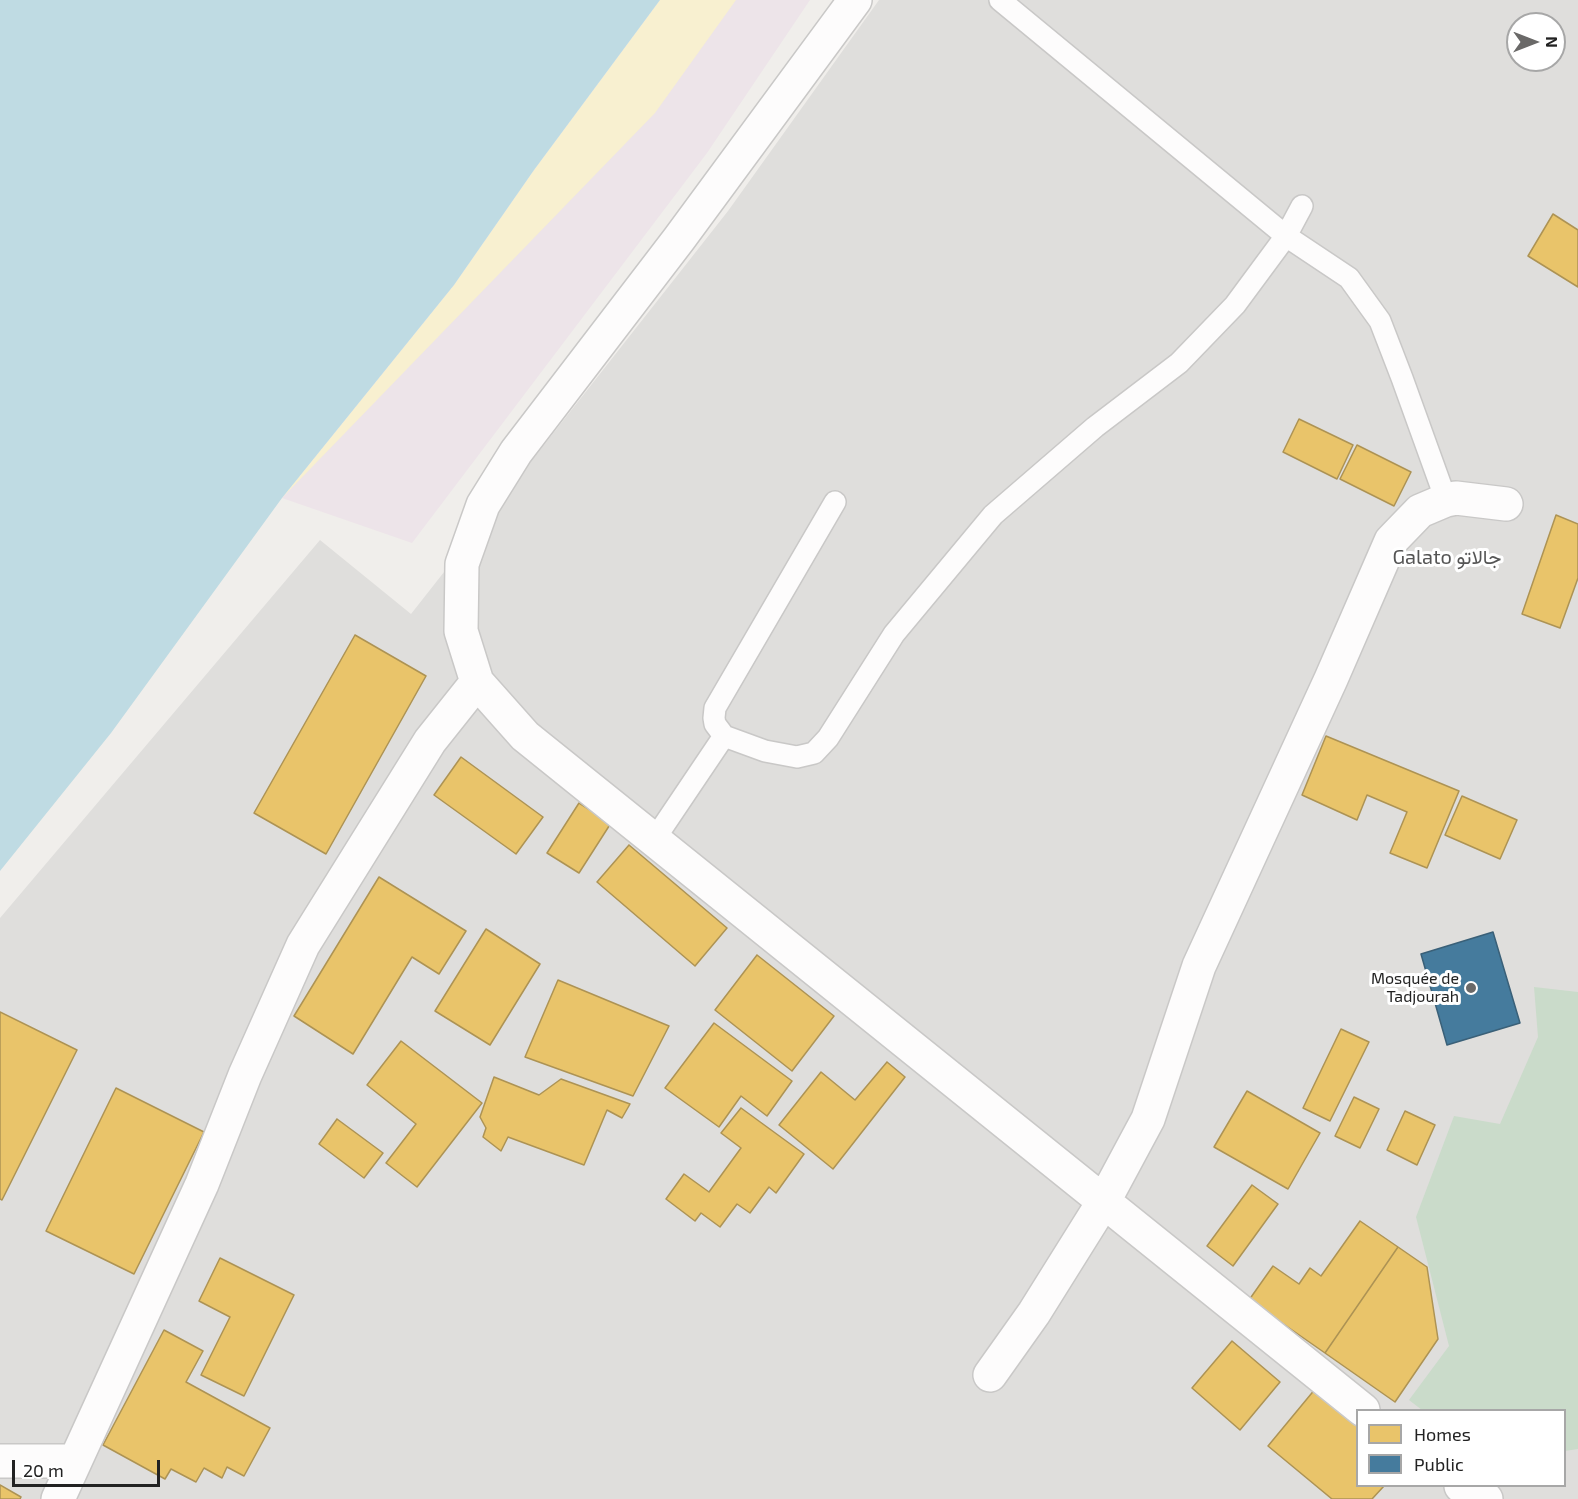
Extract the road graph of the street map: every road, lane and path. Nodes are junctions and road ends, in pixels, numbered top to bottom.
1 (855, 0) edge
2 (1000, 0) edge
3 (1302, 206) dead end
4 (1286, 236) junction
5 (1446, 500) junction
6 (835, 502) dead end
7 (1506, 504) dead end
8 (477, 682) junction
9 (724, 736) junction
10 (654, 840) junction
11 (1104, 1201) junction
12 (990, 1376) dead end
13 (1362, 1409) edge
14 (0, 1461) edge
15 (75, 1461) junction
16 (1465, 1487) edge
17 (58, 1499) edge
18 (1486, 1499) edge

1 - 8 street
2 - 4 lane
3 - 4 lane
4 - 5 lane
4 - 9 lane
5 - 7 street
5 - 11 street
6 - 9 lane
8 - 10 street
8 - 15 street
9 - 10 lane
10 - 11 street
11 - 12 street
11 - 13 street
14 - 15 street
15 - 17 street
16 - 18 street

